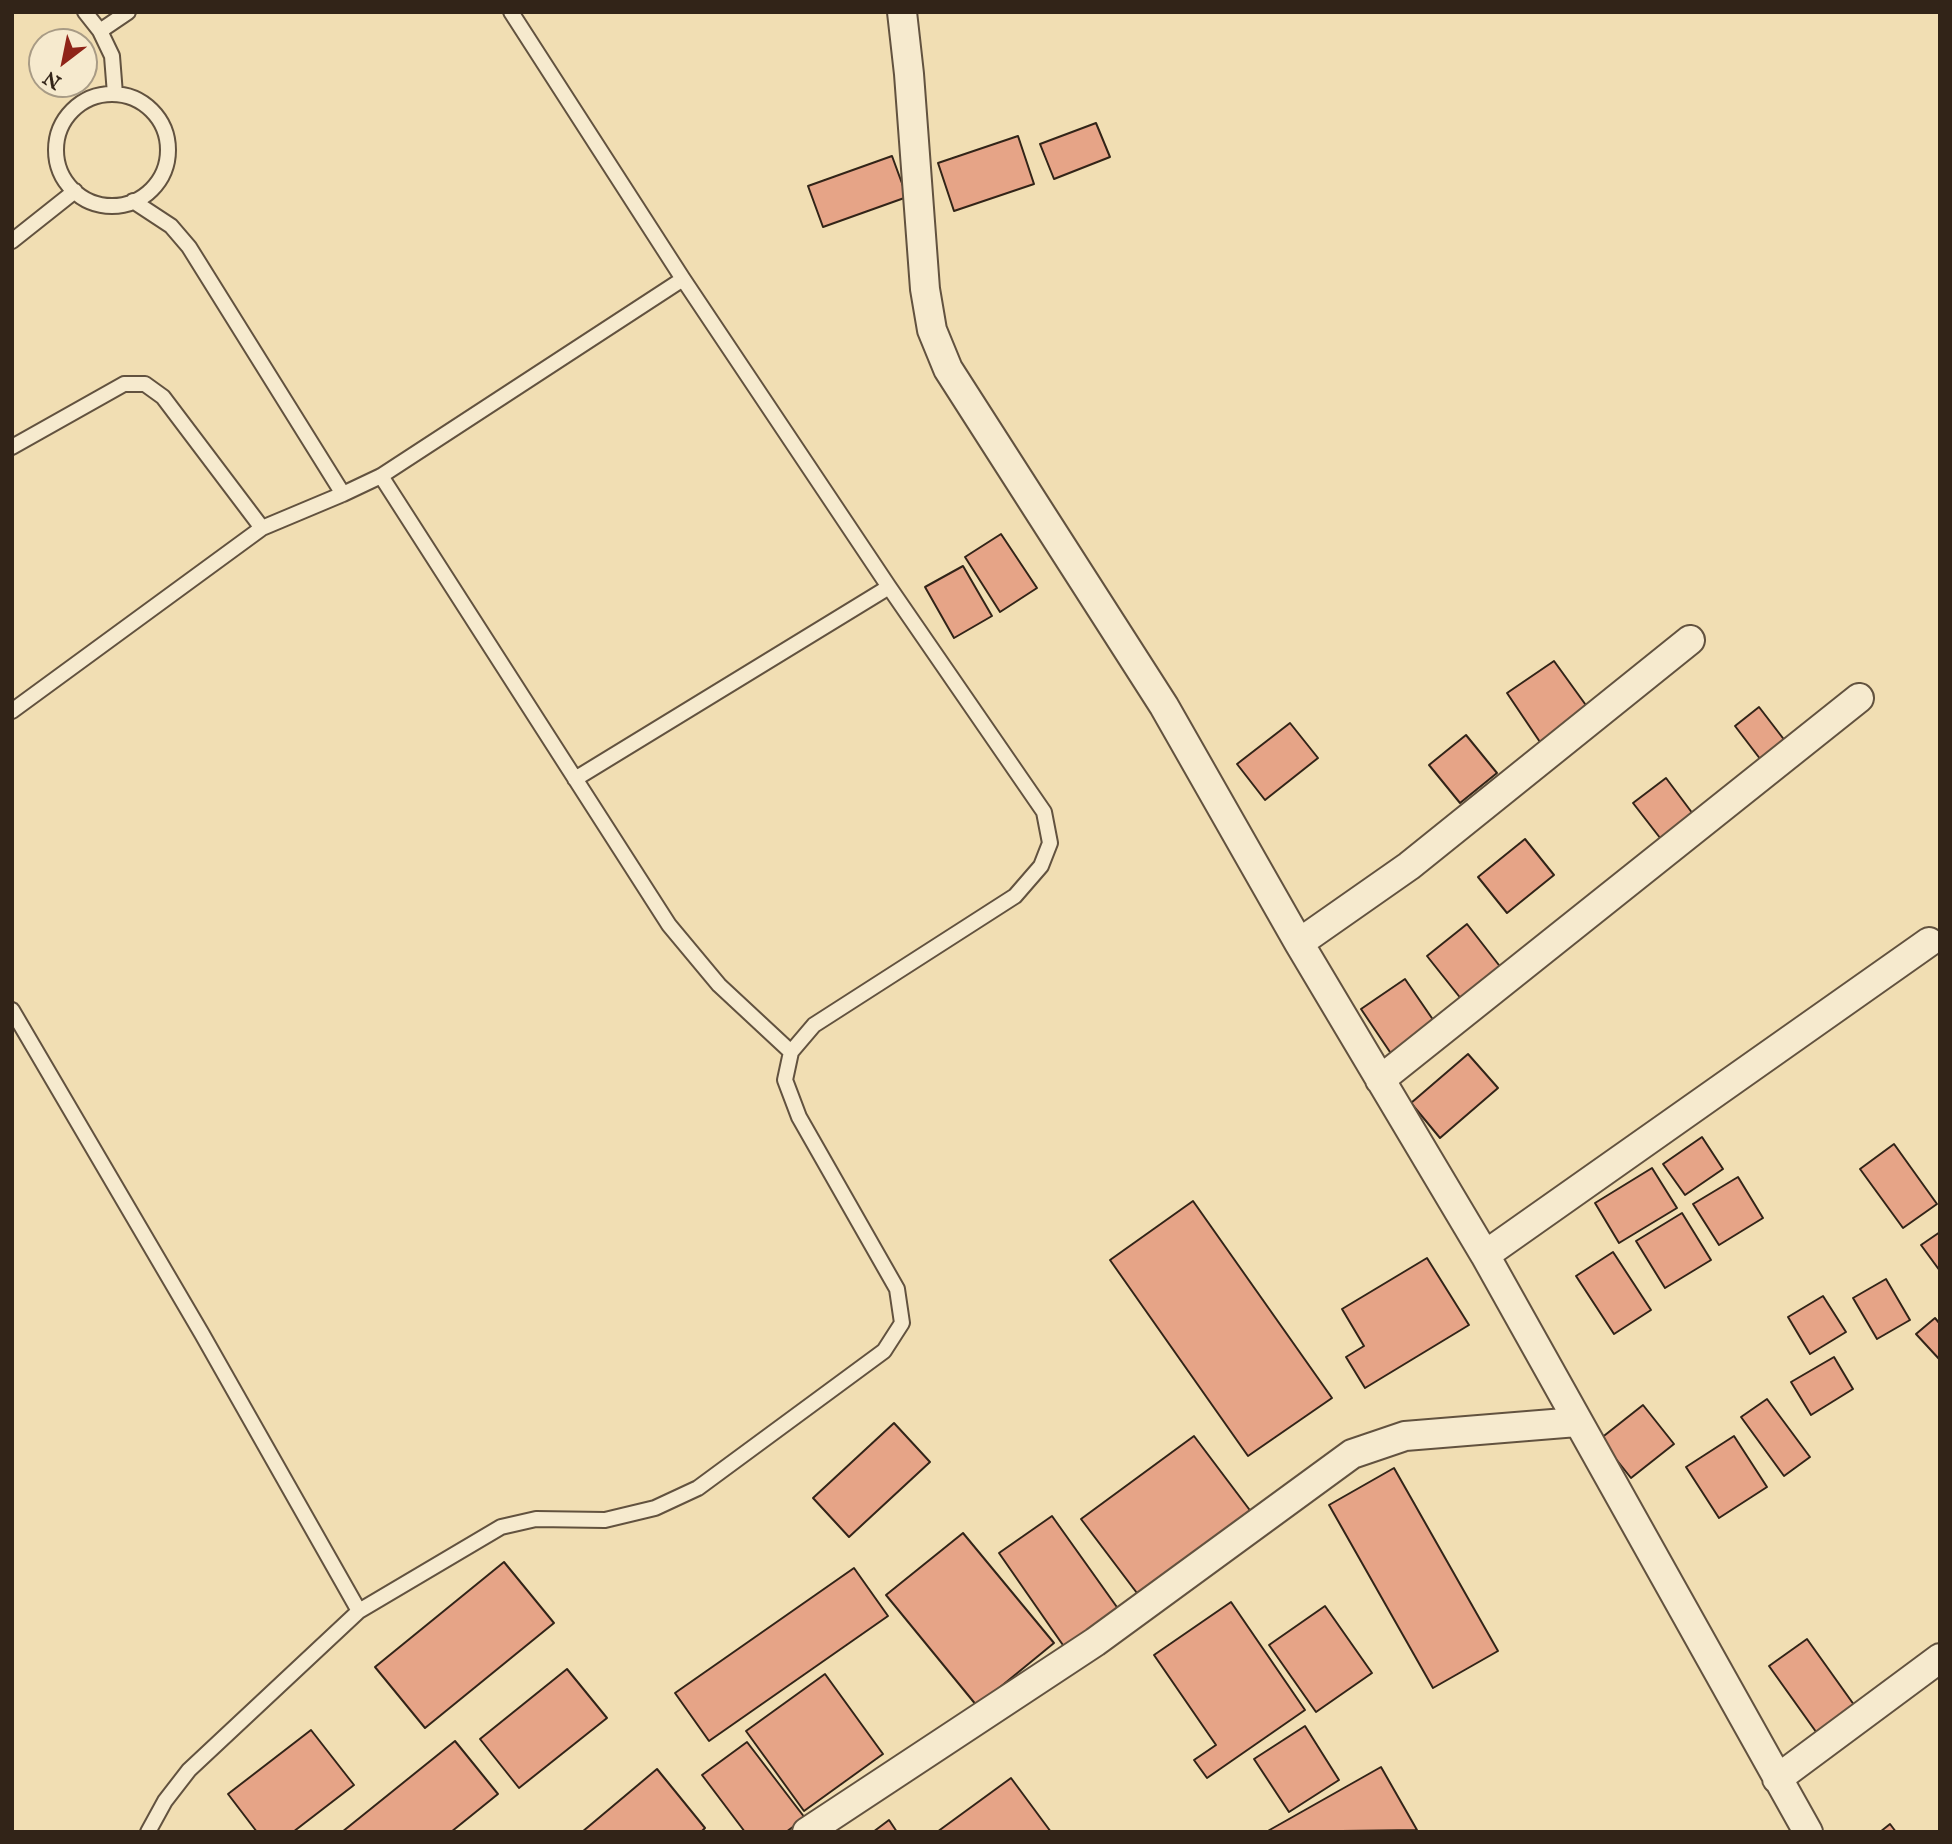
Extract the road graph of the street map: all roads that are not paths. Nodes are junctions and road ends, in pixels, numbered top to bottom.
1 (85, 12) edge
2 (128, 12) edge
3 (511, 12) edge
4 (902, 12) edge
5 (100, 31) junction
6 (115, 94) junction
7 (75, 191) junction
8 (133, 201) junction
9 (12, 241) edge
10 (683, 279) junction
11 (12, 447) edge
12 (381, 476) junction
13 (343, 494) junction
14 (262, 528) junction
15 (889, 587) junction
16 (1690, 640) dead end
17 (1859, 698) dead end
18 (12, 710) edge
19 (575, 779) junction
20 (1930, 942) dead end
21 (1299, 943) junction
22 (12, 1010) edge
23 (790, 1052) junction
24 (1380, 1080) junction
25 (1485, 1255) junction
26 (1577, 1422) junction
27 (359, 1611) junction
28 (1940, 1658) edge
29 (1777, 1779) junction
30 (148, 1832) edge
31 (807, 1832) edge
32 (1808, 1832) edge

1 - 5 lane
2 - 5 lane
3 - 10 lane
4 - 21 street
5 - 6 lane
6 - 7 lane
6 - 8 lane
7 - 8 lane
7 - 9 lane
8 - 13 lane
10 - 12 lane
10 - 15 lane
11 - 14 lane
12 - 13 lane
12 - 19 lane
13 - 14 lane
14 - 18 lane
15 - 19 lane
15 - 23 lane
16 - 21 street
17 - 24 street
19 - 23 lane
20 - 25 street
21 - 24 street
22 - 27 lane
23 - 27 lane
24 - 25 street
25 - 26 street
26 - 29 street
26 - 31 street
27 - 30 lane
28 - 29 street
29 - 32 street

